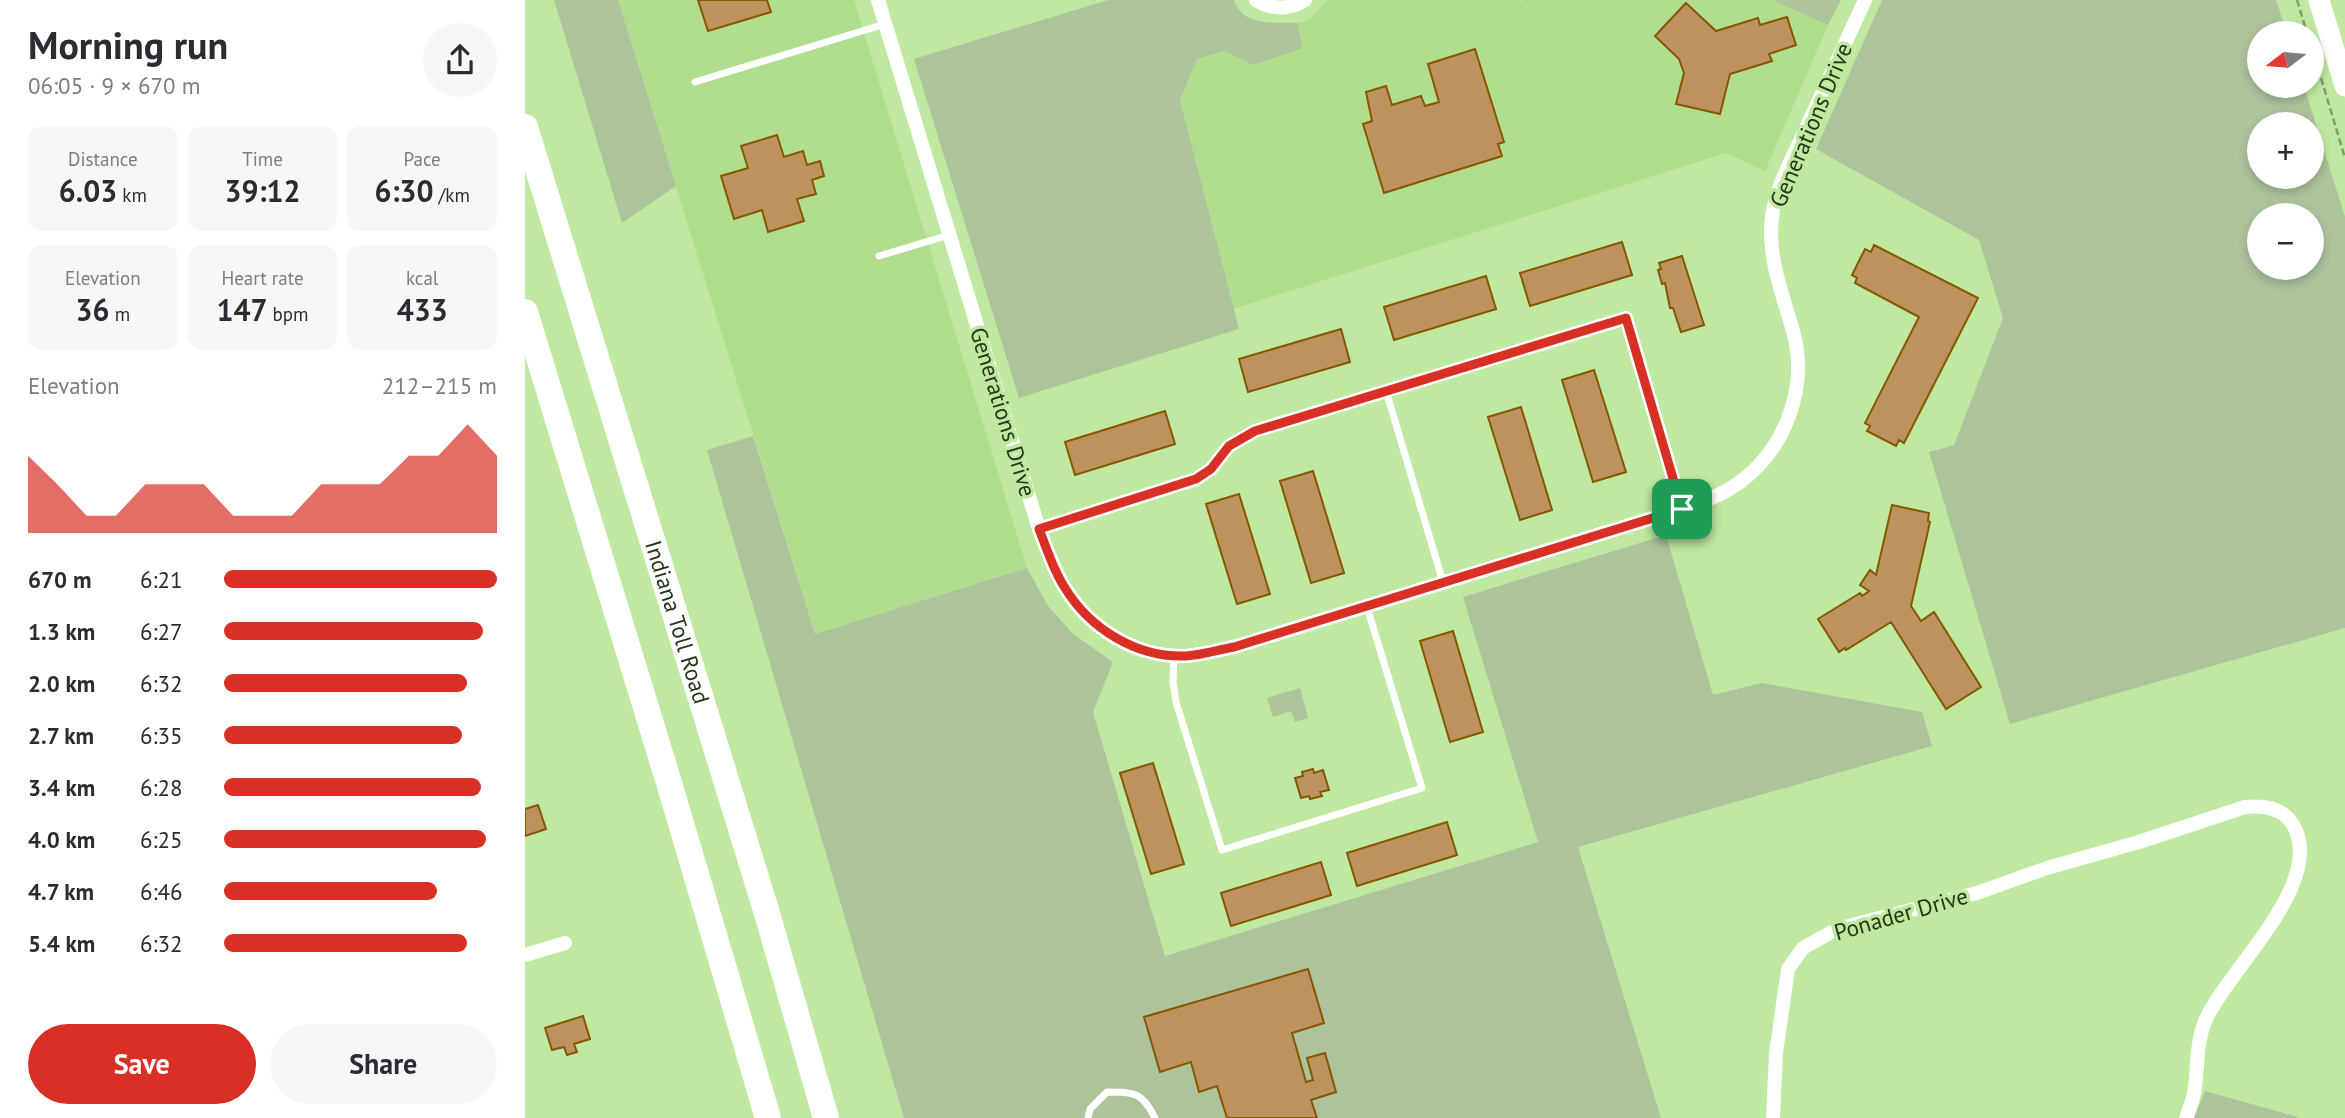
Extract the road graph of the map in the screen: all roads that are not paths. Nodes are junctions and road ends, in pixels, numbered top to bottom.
1 (878, 0) edge
2 (1256, 0) edge
3 (1305, 0) edge
4 (1865, 0) edge
5 (2319, 0) edge
6 (885, 24) junction
7 (695, 82) dead end
8 (2345, 86) edge
9 (525, 127) edge
10 (950, 235) junction
11 (879, 256) dead end
12 (525, 312) edge
13 (1386, 391) junction
14 (1682, 509) junction
15 (1039, 529) junction
16 (1444, 583) junction
17 (1367, 606) junction
18 (1174, 655) junction
19 (565, 943) dead end
20 (525, 955) edge
21 (768, 1118) edge
22 (826, 1118) edge
23 (1088, 1118) edge
24 (1155, 1118) edge
25 (1773, 1118) edge
26 (2186, 1118) edge

1 - 6 street, Generations Drive
2 - 3 street
4 - 14 street, Generations Drive
5 - 8 street
6 - 7 lane
6 - 10 street, Generations Drive
9 - 22 highway, Indiana Toll Road
10 - 11 lane
10 - 15 street, Generations Drive
12 - 21 highway
13 - 14 lane
13 - 15 lane
13 - 16 lane
14 - 16 street, Generations Drive
15 - 18 street, Generations Drive
16 - 17 street, Generations Drive
17 - 18 street, Generations Drive
17 - 18 lane
19 - 20 street
23 - 24 lane
25 - 26 street, Ponader Drive

